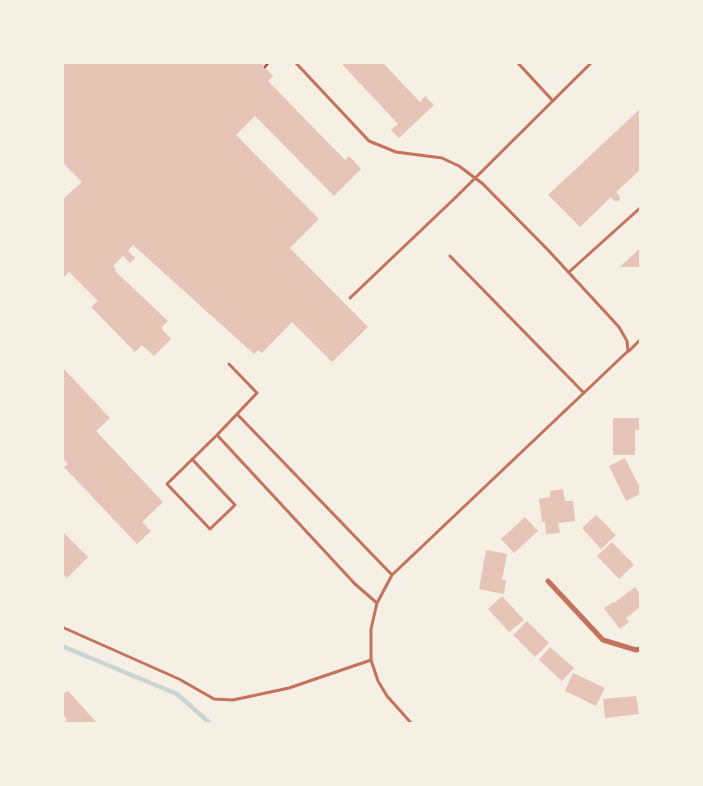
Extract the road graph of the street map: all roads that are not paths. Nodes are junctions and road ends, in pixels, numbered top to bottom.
1 (294, 62) edge
2 (517, 62) edge
3 (592, 62) edge
4 (553, 101) junction
5 (475, 177) junction
6 (640, 208) edge
7 (450, 256) dead end
8 (569, 272) junction
9 (350, 298) dead end
10 (640, 340) edge
11 (628, 351) junction
12 (229, 364) dead end
13 (584, 393) junction
14 (237, 414) junction
15 (217, 435) junction
16 (192, 459) junction
17 (392, 575) junction
18 (548, 581) dead end
19 (377, 603) junction
20 (62, 627) edge
21 (640, 649) edge
22 (371, 660) junction
23 (412, 724) edge

1 - 5 lane
2 - 4 lane
3 - 4 lane
4 - 5 lane
5 - 8 lane
5 - 9 lane
6 - 8 lane
7 - 13 lane
8 - 11 lane
10 - 11 lane
11 - 13 lane
12 - 14 lane
13 - 17 lane
14 - 15 lane
14 - 17 lane
15 - 16 lane
15 - 19 lane
16 - 16 lane
17 - 19 lane
18 - 21 street
19 - 22 lane
20 - 22 lane
22 - 23 lane

